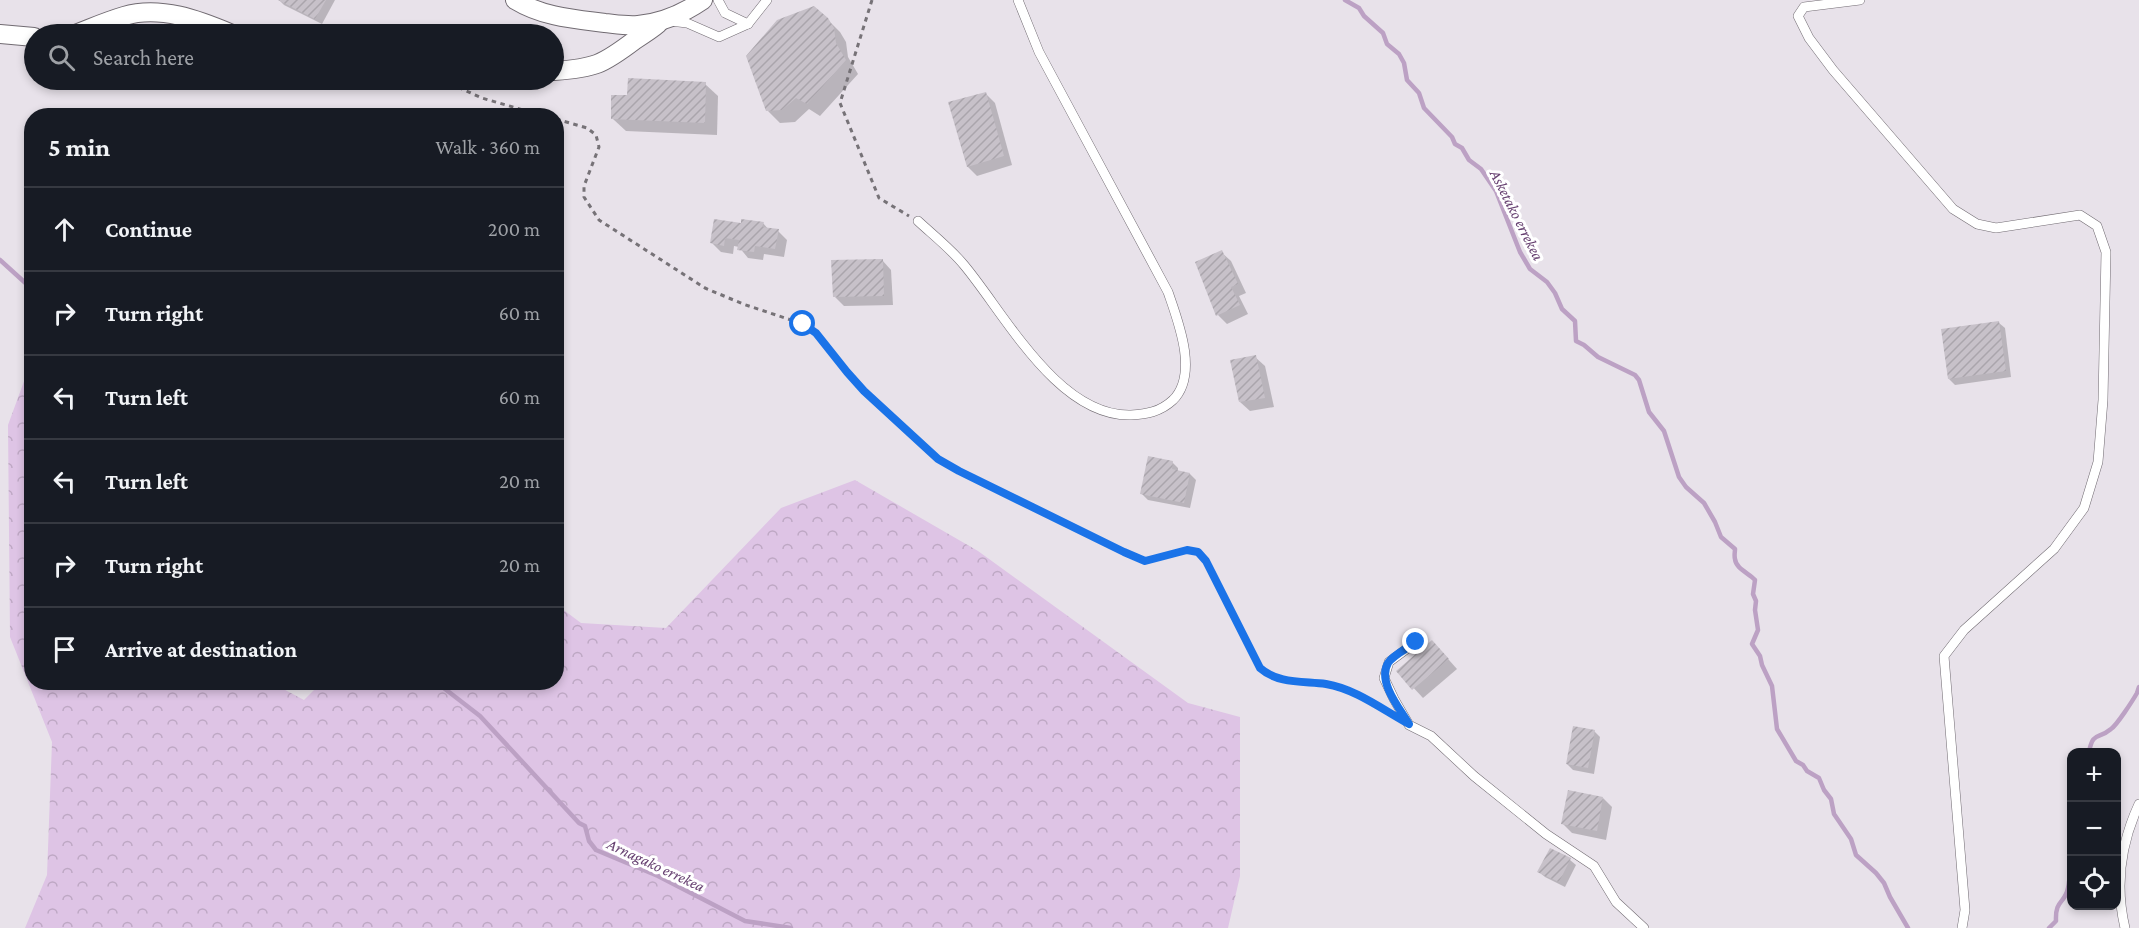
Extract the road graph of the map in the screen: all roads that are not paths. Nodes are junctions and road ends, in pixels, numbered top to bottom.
1 (515, 0) edge
2 (702, 0) edge
3 (718, 0) edge
4 (767, 0) edge
5 (1018, 0) edge
6 (1860, 0) edge
7 (662, 20) junction
8 (610, 23) junction
9 (102, 24) edge
10 (208, 24) edge
11 (748, 24) junction
12 (0, 34) edge
13 (24, 36) edge
14 (601, 63) junction
15 (564, 70) edge
16 (918, 221) road end
17 (1416, 642) dead end
18 (2139, 804) edge
19 (1644, 928) edge
20 (1962, 928) edge
21 (2125, 928) edge

1 - 8 street
2 - 7 street
3 - 11 lane
4 - 11 lane
5 - 16 lane
6 - 20 lane
7 - 8 street
7 - 11 lane
7 - 14 street
8 - 14 street
9 - 10 street
12 - 13 street
14 - 15 street
17 - 19 lane
18 - 21 lane

